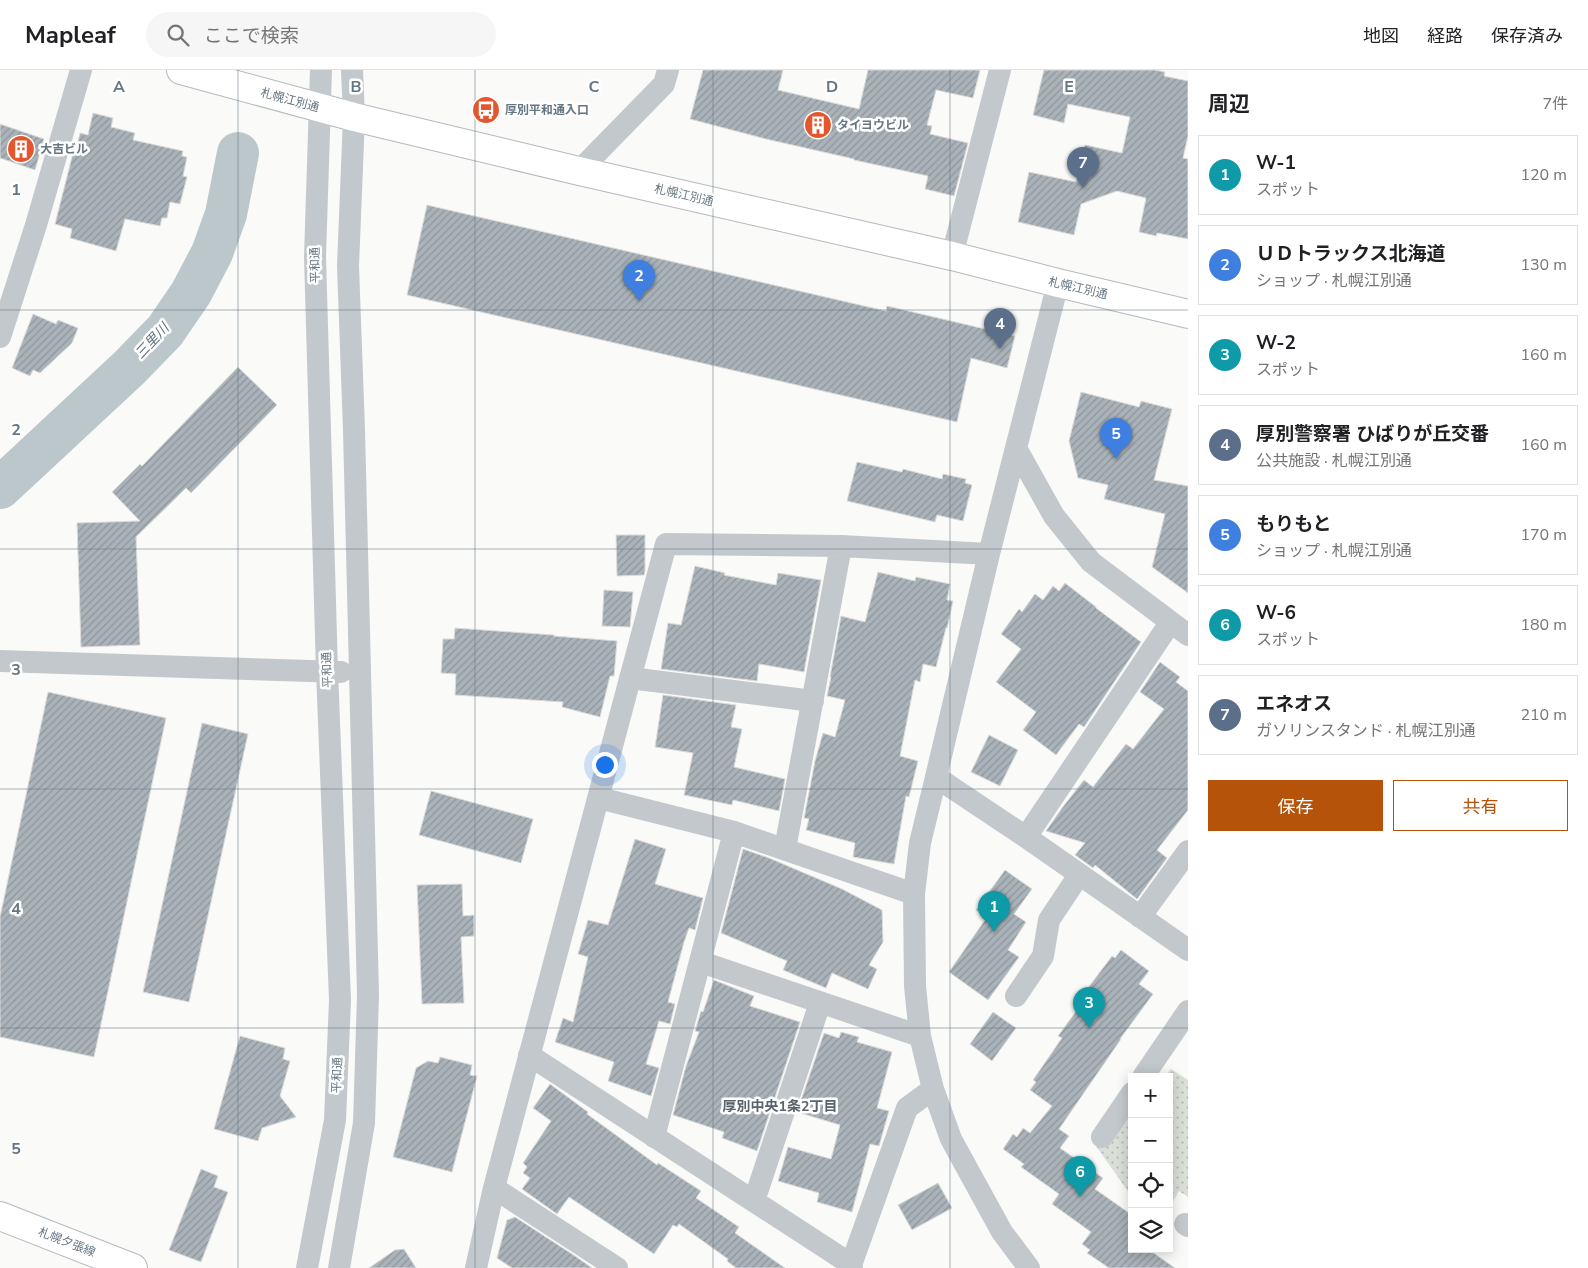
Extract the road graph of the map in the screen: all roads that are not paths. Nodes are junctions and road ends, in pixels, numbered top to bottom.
1 (81, 70) edge
2 (181, 70) edge
3 (321, 70) edge
4 (352, 70) edge
5 (668, 70) edge
6 (1000, 70) edge
7 (320, 109) junction
8 (354, 117) junction
9 (579, 171) junction
10 (952, 256) junction
11 (1058, 283) junction
12 (1188, 314) edge
13 (0, 338) edge
14 (1016, 450) junction
15 (841, 546) junction
16 (989, 554) junction
17 (1179, 629) edge
18 (0, 661) edge
19 (327, 671) junction
20 (360, 672) junction
21 (630, 678) junction
22 (812, 701) junction
23 (936, 777) junction
24 (599, 798) junction
25 (734, 832) junction
26 (1026, 837) junction
27 (785, 849) junction
28 (1188, 851) edge
29 (1079, 875) junction
30 (914, 894) junction
31 (1140, 917) junction
32 (1188, 950) edge
33 (701, 962) junction
34 (1016, 996) dead end
35 (820, 1003) junction
36 (1188, 1011) edge
37 (920, 1036) junction
38 (529, 1055) junction
39 (1146, 1073) edge
40 (933, 1089) junction
41 (1128, 1099) edge
42 (654, 1136) junction
43 (1102, 1137) dead end
44 (494, 1188) junction
45 (754, 1201) junction
46 (0, 1216) edge
47 (851, 1266) edge
48 (134, 1268) edge
49 (307, 1268) edge
50 (340, 1268) edge
51 (476, 1268) edge
52 (617, 1268) edge
53 (1029, 1268) edge

1 - 13 street
2 - 7 main road, 札幌江別通
3 - 7 street, 平和通
4 - 8 street
5 - 9 street
6 - 10 street
7 - 8 main road, 札幌江別通
7 - 19 street, 平和通
8 - 9 main road, 札幌江別通
8 - 20 street
9 - 10 main road, 札幌江別通
10 - 11 main road, 札幌江別通
11 - 12 main road, 札幌江別通
11 - 14 street
14 - 16 street
14 - 17 street
15 - 16 street
15 - 21 street
15 - 22 street
16 - 23 street
17 - 26 street
18 - 19 street
19 - 20 street
19 - 49 street, 平和通
20 - 50 street
21 - 22 street
21 - 24 street
22 - 27 street
23 - 26 street
23 - 30 street
24 - 25 street
24 - 38 street
25 - 27 street
25 - 33 street
26 - 29 street
27 - 30 street
28 - 31 street
29 - 31 street
29 - 34 street
30 - 37 street
31 - 32 street
33 - 35 street
33 - 42 street
35 - 37 street
35 - 45 street
36 - 39 street
37 - 40 street
38 - 42 street
38 - 44 street
40 - 47 street
40 - 53 street
41 - 43 street
42 - 45 street
44 - 51 street
44 - 52 street
45 - 47 street
46 - 48 main road, 札幌夕張線

